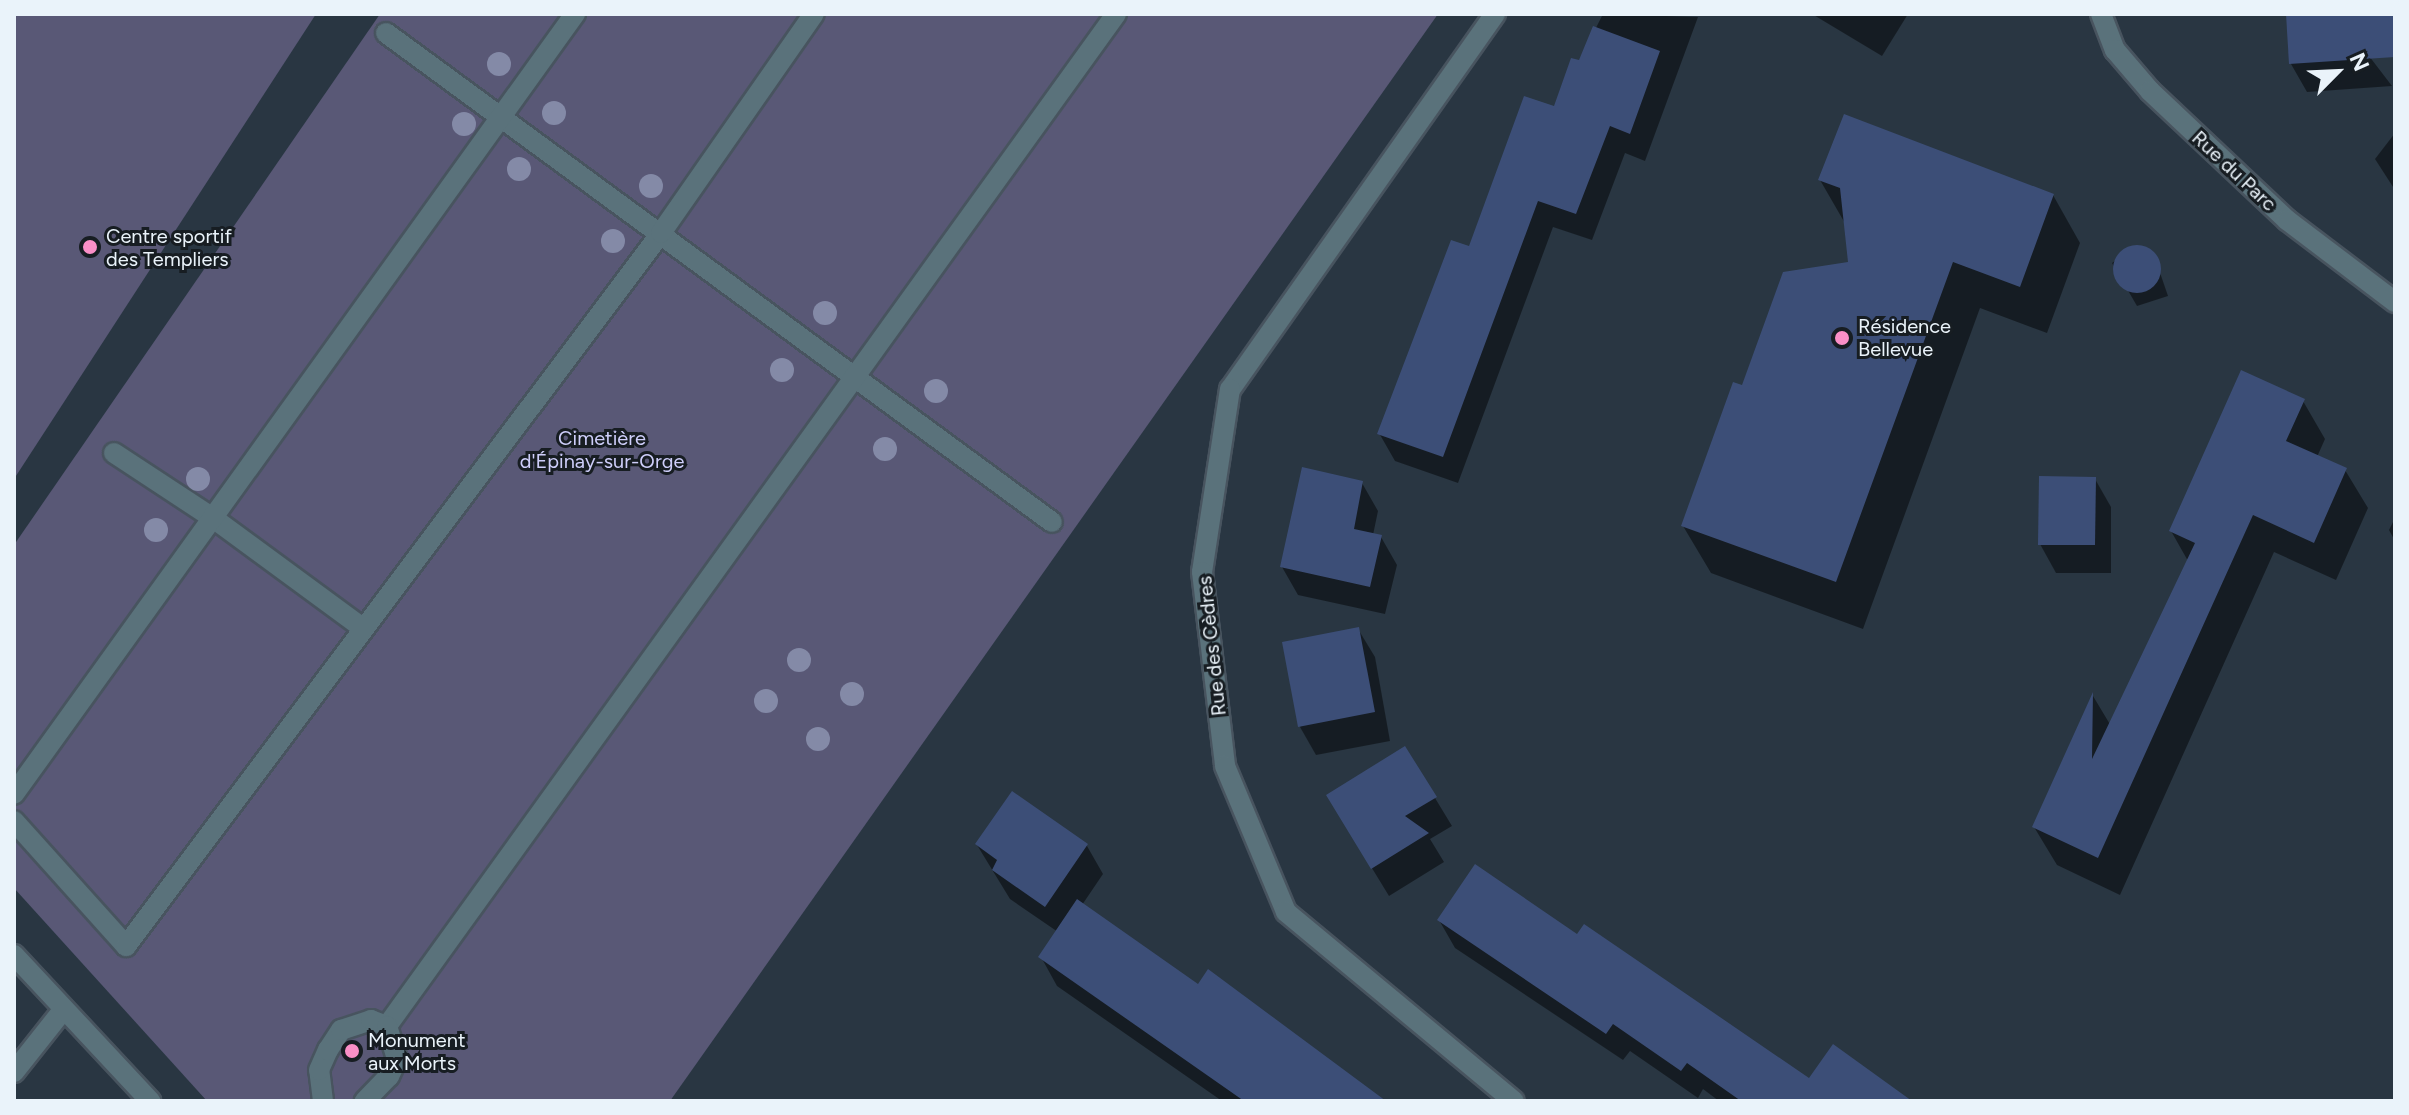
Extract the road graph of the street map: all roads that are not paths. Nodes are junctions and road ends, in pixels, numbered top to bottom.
1 (575, 14) edge
2 (814, 14) edge
3 (1116, 14) edge
4 (1495, 14) edge
5 (2101, 14) edge
6 (386, 33) dead end
7 (502, 117) junction
8 (661, 233) junction
9 (2395, 302) edge
10 (858, 378) junction
11 (114, 453) dead end
12 (213, 518) junction
13 (1052, 522) dead end
14 (364, 629) junction
15 (14, 794) edge
16 (14, 821) edge
17 (14, 955) edge
18 (64, 1009) junction
19 (387, 1026) junction
20 (14, 1072) edge
21 (150, 1101) edge
22 (323, 1101) edge
23 (365, 1101) edge
24 (1514, 1101) edge

1 - 7 street
2 - 8 street
3 - 10 street
4 - 24 street, Rue des Cèdres
5 - 9 street, Rue du Parc
6 - 7 street
7 - 8 street
7 - 12 street
8 - 10 street
8 - 14 street
10 - 13 street
10 - 19 street
11 - 12 street
12 - 14 street
12 - 15 street
14 - 16 street
17 - 18 street
18 - 20 street
18 - 21 street
19 - 22 street
19 - 23 street

